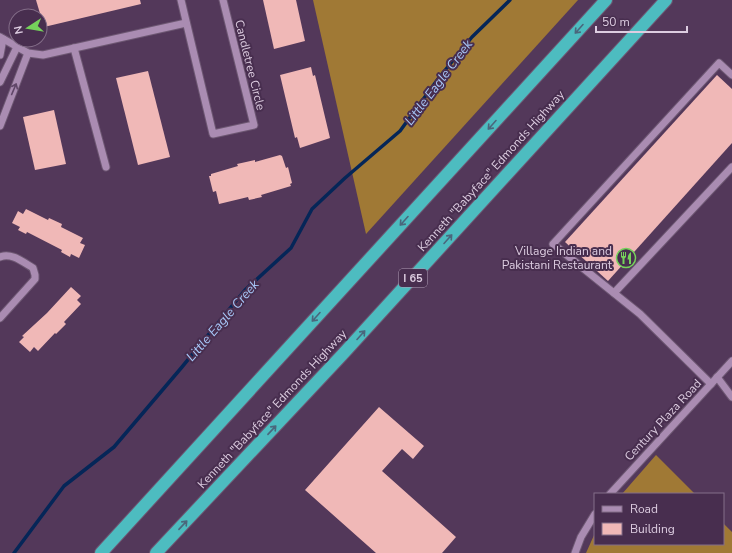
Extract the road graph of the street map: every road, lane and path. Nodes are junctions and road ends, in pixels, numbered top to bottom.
1 (181, 0) edge
2 (223, 0) edge
3 (606, 0) edge
4 (666, 0) edge
5 (186, 23) junction
6 (2, 38) edge
7 (17, 48) edge
8 (20, 48) edge
9 (74, 48) junction
10 (28, 53) junction
11 (0, 55) edge
12 (732, 75) edge
13 (0, 82) edge
14 (0, 126) edge
15 (106, 167) dead end
16 (732, 167) edge
17 (0, 257) edge
18 (614, 293) junction
19 (0, 318) edge
20 (732, 361) edge
21 (717, 377) junction
22 (711, 384) junction
23 (732, 397) edge
24 (611, 493) edge
25 (594, 516) edge
26 (101, 553) edge
27 (156, 553) edge
28 (575, 553) edge

1 - 5 street, Candletree Circle
2 - 5 street, Candletree Circle
3 -> 26 highway
27 -> 4 highway, Kenneth "Babyface" Edmonds Highway / I 65
5 - 9 street
6 - 11 street
7 - 13 street
8 - 10 street
9 - 10 street
9 - 15 street
14 -> 10 street
12 - 18 street
16 - 18 street
17 - 19 street
18 - 22 street
20 - 21 street, Century Plaza Road
21 - 22 street, Century Plaza Road
21 - 23 street
22 - 24 street, Century Plaza Road
25 - 28 street

